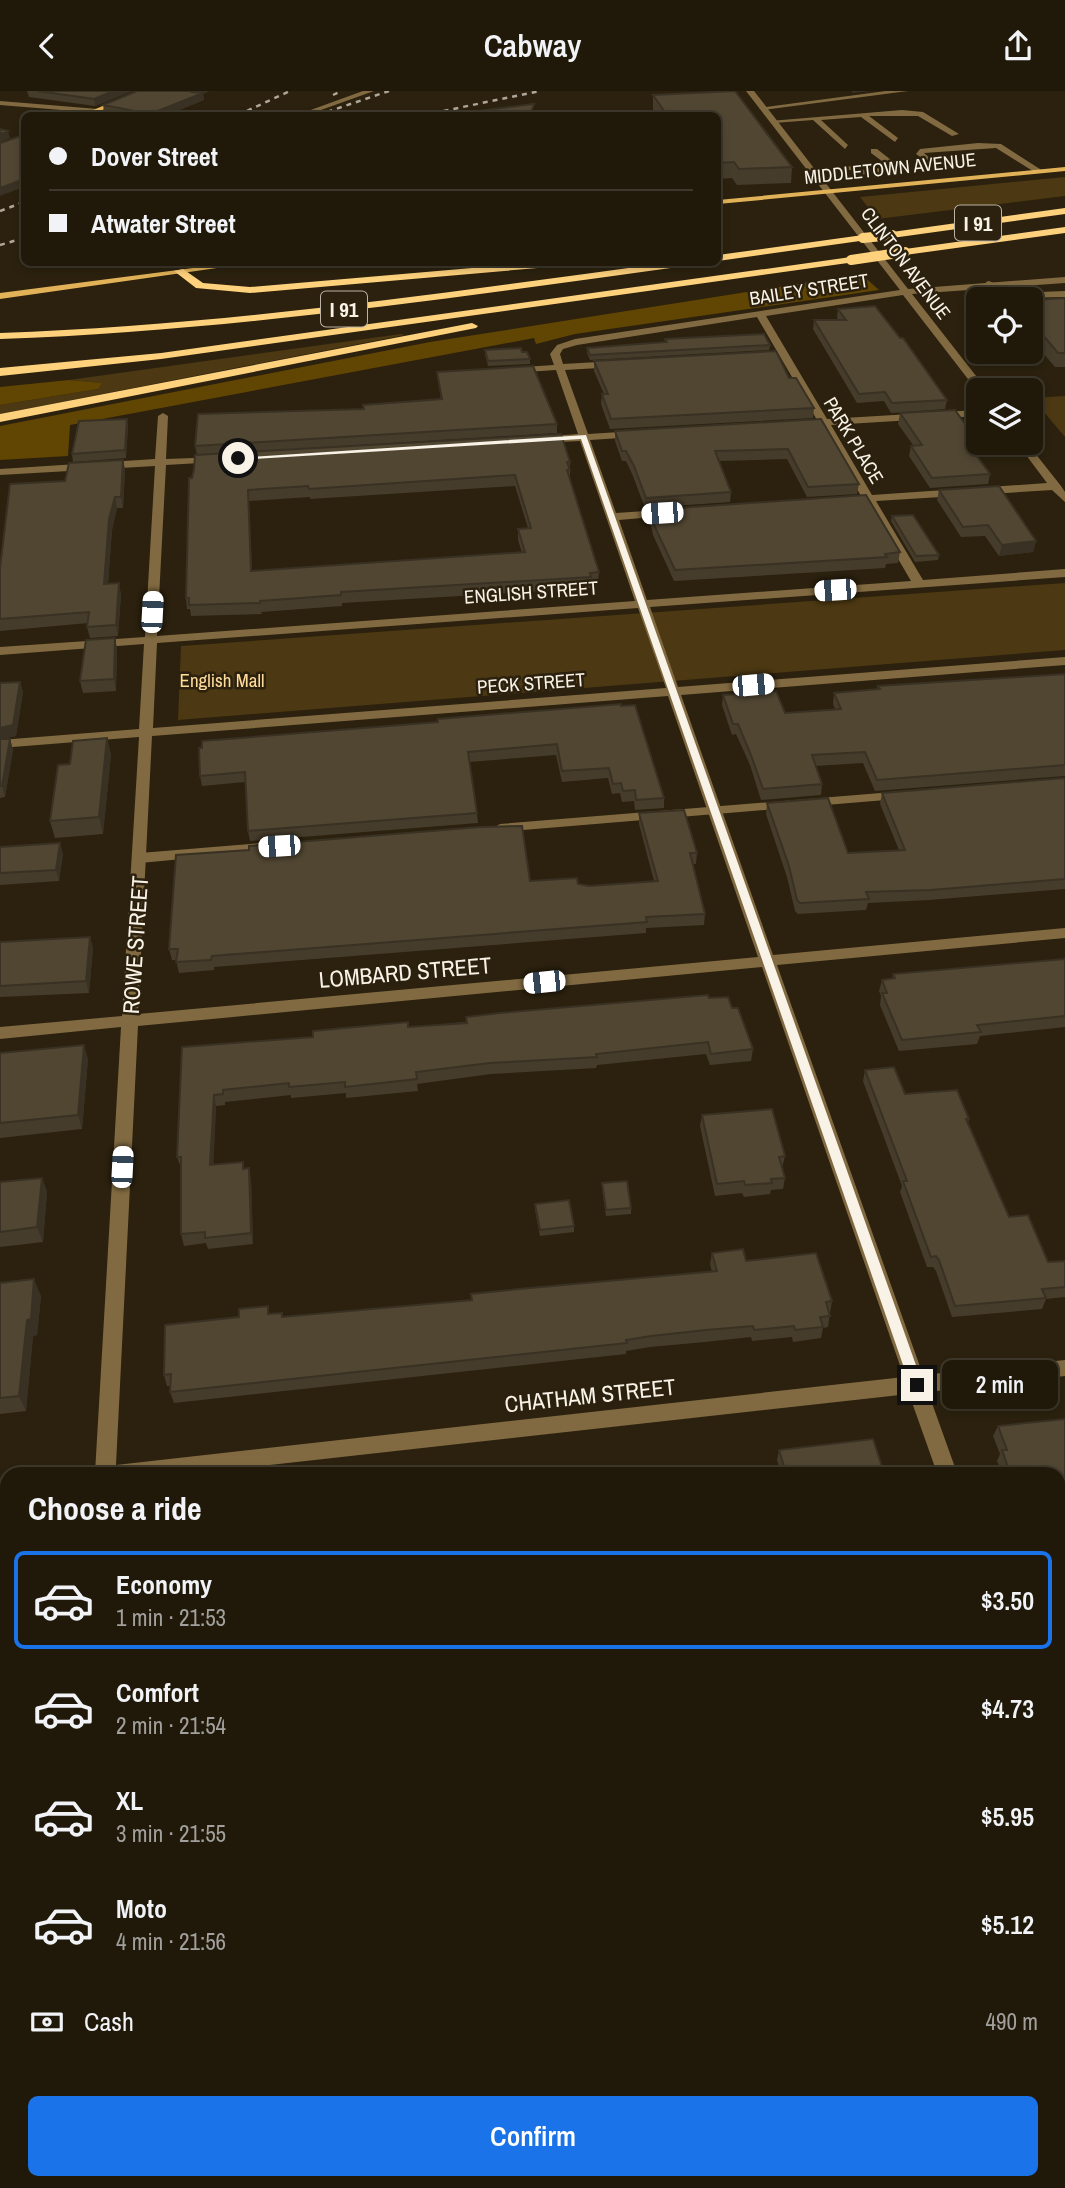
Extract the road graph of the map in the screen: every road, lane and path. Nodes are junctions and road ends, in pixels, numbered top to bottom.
1 (145, 91) edge
2 (370, 91) edge
3 (750, 91) edge
4 (904, 91) edge
5 (0, 103) edge
6 (764, 108) junction
7 (98, 111) junction
8 (95, 112) edge
9 (310, 112) edge
10 (863, 115) junction
11 (816, 119) junction
12 (774, 121) junction
13 (955, 134) dead end
14 (895, 140) dead end
15 (845, 147) dead end
16 (874, 151) dead end
17 (929, 161) dead end
18 (1065, 169) edge
19 (813, 170) junction
20 (1039, 171) junction
21 (830, 191) junction
22 (721, 202) edge
23 (1065, 211) edge
24 (1065, 230) edge
25 (837, 239) junction
26 (721, 248) edge
27 (721, 258) edge
28 (222, 266) edge
29 (526, 266) edge
30 (663, 266) edge
31 (179, 271) junction
32 (1065, 280) edge
33 (989, 284) junction
34 (658, 287) junction
35 (906, 292) junction
36 (1065, 294) edge
37 (0, 296) edge
38 (760, 314) junction
39 (0, 336) edge
40 (783, 355) junction
41 (770, 356) edge
42 (623, 364) edge
43 (560, 367) junction
44 (499, 371) edge
45 (0, 372) edge
46 (973, 378) edge
47 (966, 414) edge
48 (163, 416) dead end
49 (0, 418) edge
50 (824, 422) junction
51 (783, 425) edge
52 (648, 433) edge
53 (584, 437) junction
54 (523, 440) edge
55 (1031, 455) edge
56 (225, 459) edge
57 (161, 463) junction
58 (0, 472) edge
59 (1056, 486) junction
60 (868, 498) junction
61 (1065, 499) edge
62 (827, 501) edge
63 (691, 511) edge
64 (612, 517) junction
65 (1065, 573) edge
66 (919, 584) junction
67 (642, 604) junction
68 (151, 640) junction
69 (0, 650) edge
70 (1065, 661) edge
71 (672, 692) junction
72 (146, 732) junction
73 (0, 744) edge
74 (926, 793) edge
75 (716, 810) junction
76 (490, 829) edge
77 (282, 846) edge
78 (140, 858) junction
79 (1065, 933) edge
80 (768, 961) junction
81 (130, 1020) junction
82 (0, 1033) edge
83 (1065, 1368) edge
84 (917, 1385) junction
85 (105, 1467) edge
86 (174, 1467) edge
87 (945, 1467) edge

1 - 7 main road
2 - 9 street
3 - 6 street, CLINTON AVENUE
4 - 6 street
5 - 7 street
6 - 12 street, CLINTON AVENUE
7 - 8 main road
10 - 11 street
10 - 13 street
10 - 14 street
11 - 12 street
11 - 15 street
12 - 19 street, CLINTON AVENUE
16 - 19 street
17 - 20 street
18 - 20 main road, MIDDLETOWN AVENUE
19 - 21 street, CLINTON AVENUE
20 - 21 main road, MIDDLETOWN AVENUE
21 - 22 main road, MIDDLETOWN AVENUE
21 - 35 street, CLINTON AVENUE
23 - 25 highway, I 91, bridge
24 - 34 highway, I 91, bridge
25 - 26 highway
25 - 27 highway, I 91
28 - 31 main road
29 - 31 highway
30 - 39 highway, I 91
31 - 37 main road
32 - 33 street, BAILEY STREET
33 - 35 street, BAILEY STREET
33 - 36 street
34 - 45 highway, I 91
34 - 49 highway
35 - 38 street, BAILEY STREET
35 - 46 street, CLINTON AVENUE
38 - 40 street, PARK PLACE
38 - 43 street, BAILEY STREET
40 - 41 street
40 - 50 street, PARK PLACE
42 - 43 street
43 - 44 street
43 - 53 street
47 - 50 street
48 - 57 street, ROWE STREET
50 - 51 street
50 - 60 street, PARK PLACE
52 - 53 street
53 - 54 street
53 - 64 street
55 - 59 street
56 - 57 street
57 - 58 street
57 - 68 street, ROWE STREET
59 - 60 street
59 - 61 street
60 - 62 street
60 - 66 street, PARK PLACE
63 - 64 street
64 - 67 street
65 - 66 street, ENGLISH STREET
66 - 67 street, ENGLISH STREET
67 - 68 street, ENGLISH STREET
67 - 71 street
68 - 69 street, ENGLISH STREET
68 - 72 street, ROWE STREET
70 - 71 street, PECK STREET
71 - 72 street, PECK STREET
71 - 75 street
72 - 73 street, PECK STREET
72 - 78 street, ROWE STREET
74 - 75 street
75 - 76 street
75 - 80 street
77 - 78 street
78 - 81 street, ROWE STREET
79 - 80 street, LOMBARD STREET
80 - 81 street, LOMBARD STREET
80 - 84 street
81 - 82 street, LOMBARD STREET
81 - 85 street, ROWE STREET
83 - 84 street, CHATHAM STREET
84 - 86 street, CHATHAM STREET
84 - 87 street

